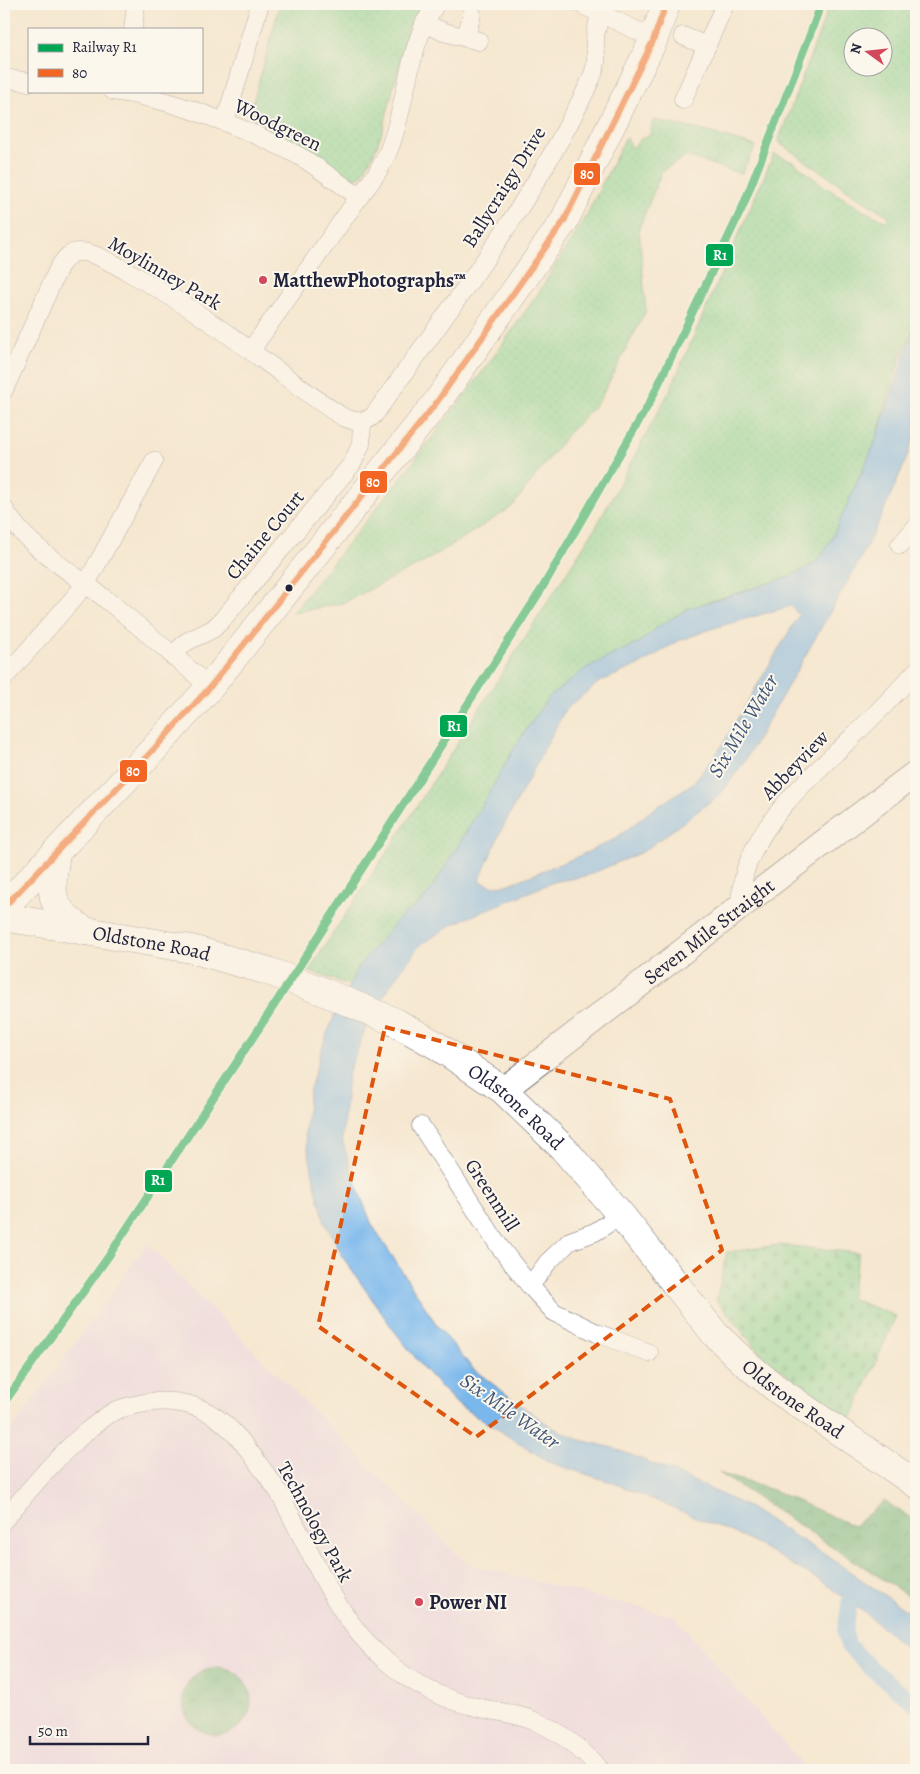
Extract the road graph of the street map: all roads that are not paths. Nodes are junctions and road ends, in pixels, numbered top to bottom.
1 (136, 4) edge
2 (260, 4) edge
3 (436, 4) edge
4 (580, 4) edge
5 (666, 4) edge
6 (725, 4) edge
7 (604, 9) edge
8 (472, 14) dead end
9 (424, 23) junction
10 (133, 28) edge
11 (682, 36) dead end
12 (653, 41) junction
13 (707, 46) junction
14 (4, 78) edge
15 (28, 82) edge
16 (122, 92) edge
17 (683, 100) dead end
18 (225, 122) junction
19 (359, 197) junction
20 (251, 350) junction
21 (4, 390) edge
22 (362, 422) junction
23 (154, 461) dead end
24 (5, 514) edge
25 (916, 527) edge
26 (900, 545) dead end
27 (86, 584) junction
28 (172, 656) junction
29 (916, 671) edge
30 (4, 678) edge
31 (210, 687) junction
32 (916, 773) edge
33 (56, 852) junction
34 (4, 907) edge
35 (740, 908) junction
36 (4, 917) edge
37 (86, 932) junction
38 (503, 1090) junction
39 (421, 1126) dead end
40 (621, 1215) junction
41 (530, 1286) junction
42 (649, 1353) dead end
43 (916, 1484) edge
44 (4, 1520) edge
45 (600, 1770) edge

1 - 10 street
2 - 18 street
3 - 9 street
4 - 7 street
5 - 12 main road
6 - 13 street
7 - 12 street
7 - 22 street, Ballycraigy Drive
8 - 9 street
9 - 19 street
11 - 13 street
12 - 31 main road
13 - 17 street
14 - 15 street
16 - 18 street, Woodgreen
18 - 19 street, Woodgreen
19 - 20 street
20 - 21 street, Moylinney Park
20 - 22 street, Moylinney Park
22 - 28 street, Chaine Court
23 - 27 street
24 - 27 street
25 - 26 street
27 - 28 street
27 - 30 street
28 - 31 street
29 - 35 street, Abbeyview
31 - 33 main road
32 - 35 main road, Seven Mile Straight
33 - 34 main road
33 - 37 main road
35 - 38 main road, Seven Mile Straight
36 - 37 main road, Oldstone Road
37 - 38 main road, Oldstone Road
38 - 40 main road, Oldstone Road
39 - 41 street, Greenmill
40 - 41 street
40 - 43 main road, Oldstone Road
41 - 42 street, Greenmill
44 - 45 street, Technology Park

